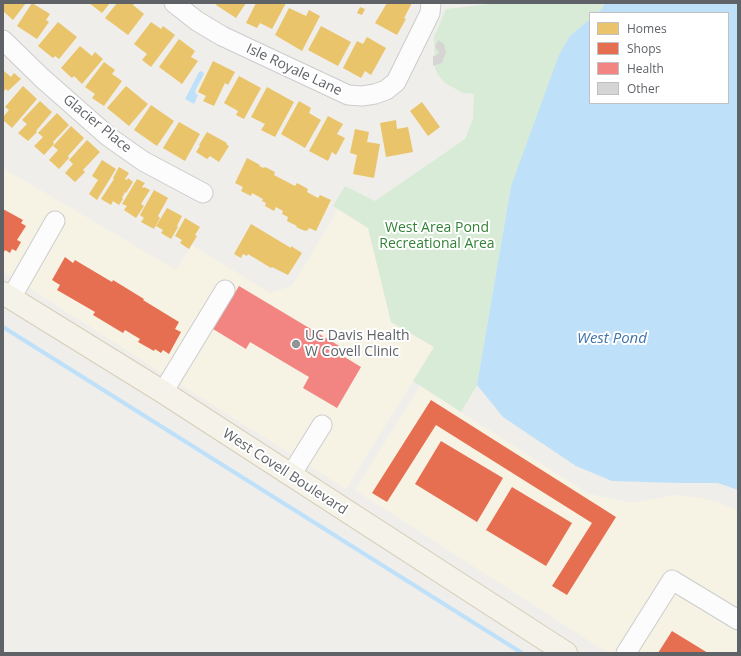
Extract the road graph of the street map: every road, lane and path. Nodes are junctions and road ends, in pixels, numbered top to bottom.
1 (174, 3) edge
2 (432, 3) edge
3 (3, 40) edge
4 (203, 193) dead end
5 (55, 221) dead end
6 (225, 290) dead end
7 (7, 295) edge
8 (163, 392) junction
9 (322, 425) dead end
10 (290, 475) junction
11 (738, 620) edge
12 (566, 653) edge
13 (626, 653) edge

1 - 2 street, Isle Royale Lane
3 - 4 street, Glacier Place
5 - 7 street
6 - 8 street
7 - 8 main road, West Covell Boulevard
8 - 10 main road, West Covell Boulevard
9 - 10 street
10 - 12 main road, West Covell Boulevard
11 - 13 street

